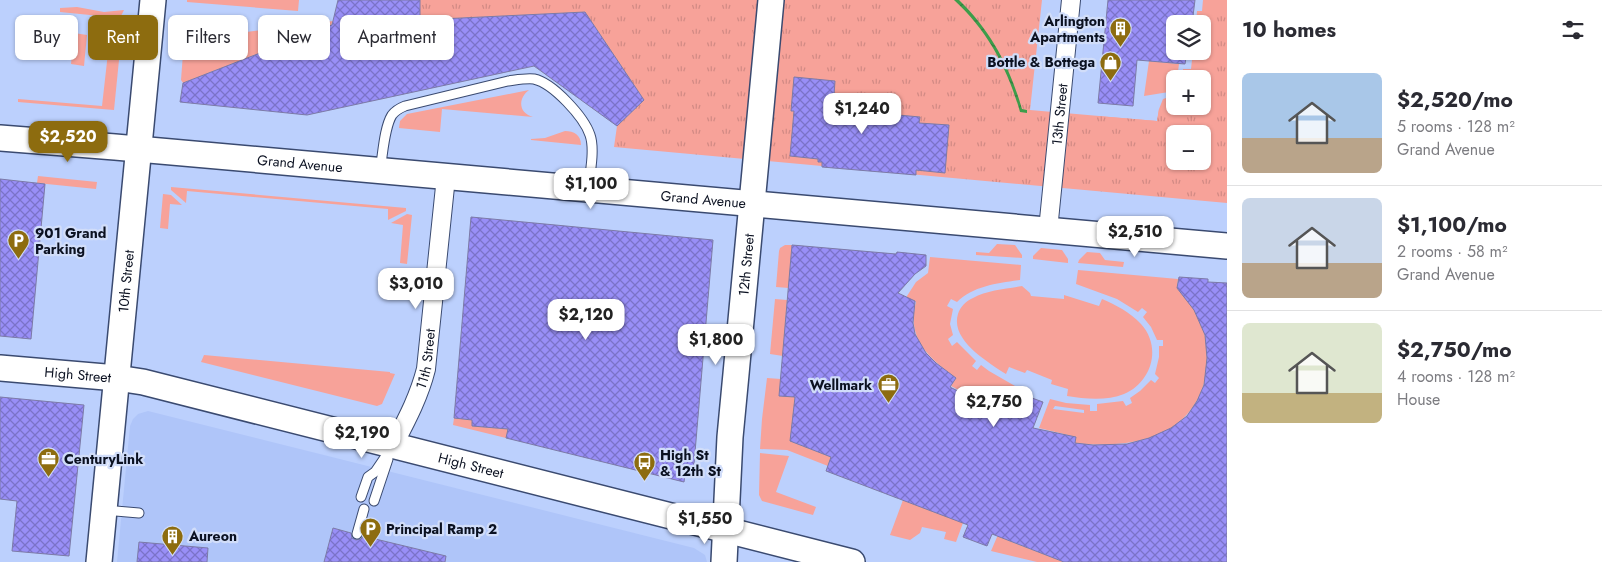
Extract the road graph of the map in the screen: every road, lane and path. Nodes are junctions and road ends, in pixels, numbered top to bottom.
1 (153, 0) edge
2 (771, 0) edge
3 (1070, 0) edge
4 (0, 138) edge
5 (139, 149) junction
6 (380, 170) junction
7 (446, 176) junction
8 (588, 189) junction
9 (751, 205) junction
10 (1048, 230) junction
11 (1227, 246) edge
12 (0, 368) edge
13 (117, 378) junction
14 (393, 446) junction
15 (361, 497) dead end
16 (374, 501) dead end
17 (364, 509) dead end
18 (104, 510) junction
19 (139, 513) dead end
20 (727, 531) junction
21 (357, 534) dead end
22 (99, 562) edge
23 (724, 562) edge
24 (852, 562) edge

1 - 5 main road, 10th Street
2 - 9 main road, 12th Street
3 - 10 street, 13th Street
4 - 5 main road, Grand Avenue
5 - 6 main road, Grand Avenue
5 - 13 main road, 10th Street
6 - 7 main road, Grand Avenue
6 - 8 lane
7 - 8 main road, Grand Avenue
7 - 14 street, 11th Street
8 - 9 main road, Grand Avenue
9 - 10 main road, Grand Avenue
9 - 20 main road, 12th Street
10 - 11 main road, Grand Avenue
12 - 13 main road, High Street
13 - 14 main road, High Street
13 - 18 main road, 10th Street
14 - 15 lane
14 - 16 lane
14 - 20 main road, High Street
17 - 21 lane
18 - 19 lane
18 - 22 main road, 10th Street
20 - 23 main road, 12th Street
20 - 24 main road, High Street

